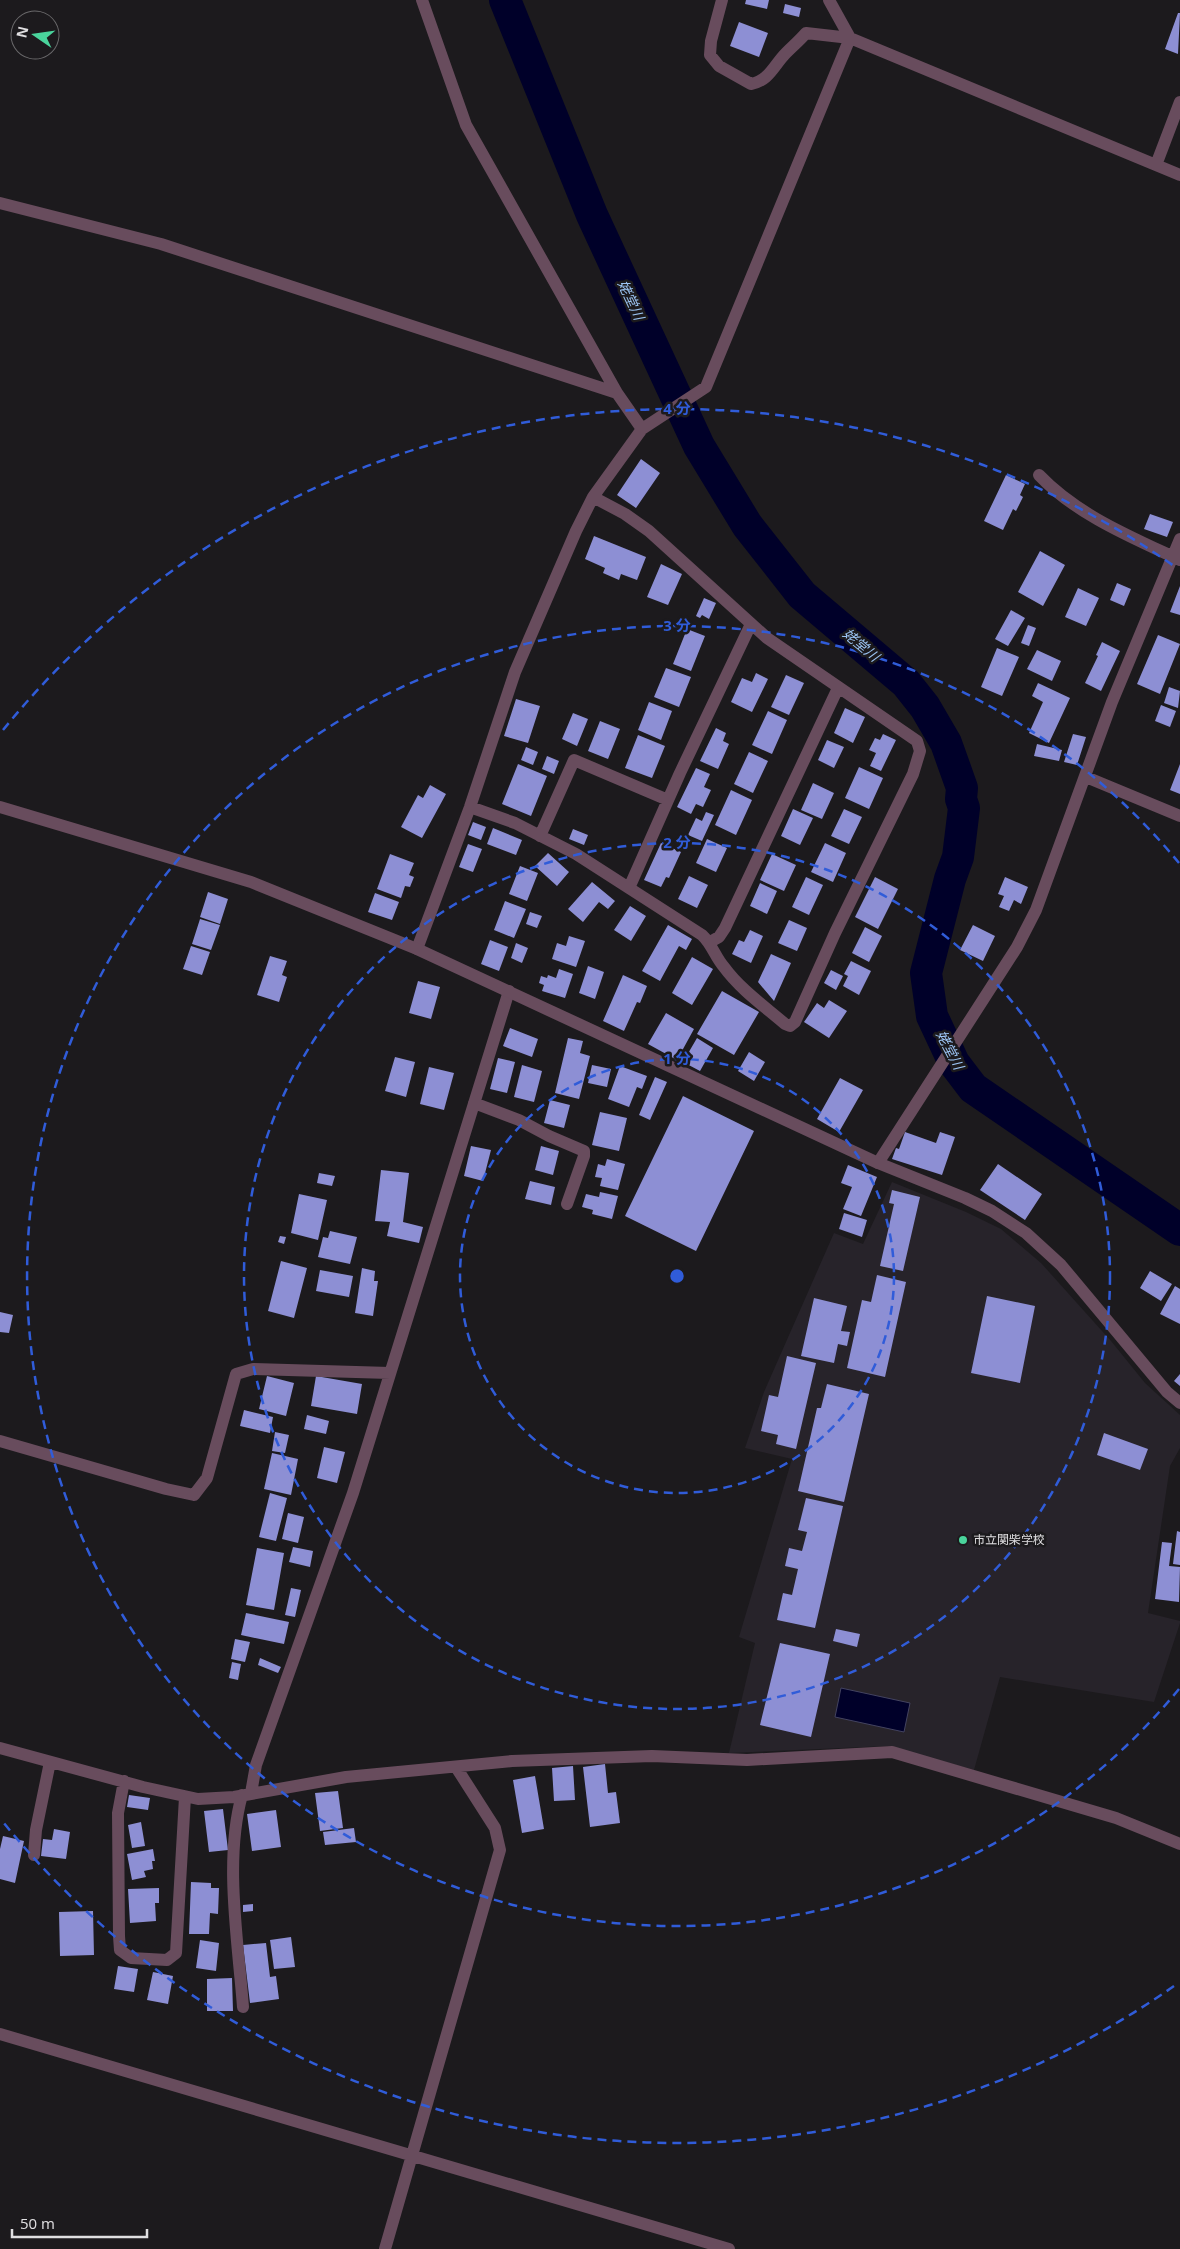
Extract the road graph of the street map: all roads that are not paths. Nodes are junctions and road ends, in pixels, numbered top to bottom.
1 (422, 0) edge
2 (722, 0) edge
3 (829, 0) edge
4 (850, 38) junction
5 (1180, 102) edge
6 (1156, 165) junction
7 (1180, 175) edge
8 (0, 203) edge
9 (617, 393) junction
10 (647, 426) junction
11 (1039, 475) dead end
12 (594, 497) junction
13 (1180, 539) edge
14 (1176, 558) edge
15 (751, 624) junction
16 (838, 688) junction
17 (1086, 777) junction
18 (668, 800) junction
19 (0, 806) edge
20 (470, 807) junction
21 (1180, 816) edge
22 (540, 836) junction
23 (629, 888) junction
24 (710, 942) junction
25 (417, 949) junction
26 (509, 991) junction
27 (474, 1103) junction
28 (878, 1163) junction
29 (567, 1204) dead end
30 (390, 1373) junction
31 (1180, 1402) edge
32 (0, 1441) edge
33 (0, 1748) edge
34 (50, 1762) junction
35 (456, 1767) junction
36 (124, 1781) junction
37 (247, 1794) junction
38 (185, 1797) junction
39 (1180, 1844) edge
40 (34, 1855) dead end
41 (243, 2007) dead end
42 (0, 2034) edge
43 (413, 2156) junction
44 (385, 2249) edge
45 (730, 2249) edge

1 - 9 street
2 - 4 street
3 - 4 street
4 - 6 street
4 - 10 street
5 - 6 street
6 - 7 street
8 - 9 street
9 - 10 street
10 - 12 street
11 - 14 street
12 - 15 street
12 - 20 street
13 - 14 street
14 - 17 street
15 - 16 street
15 - 18 street
16 - 24 street
16 - 24 street
17 - 21 street
17 - 28 street
18 - 22 street
18 - 23 street
19 - 25 street
20 - 22 street
20 - 25 street
22 - 23 street
23 - 24 street
25 - 26 street
26 - 27 street
26 - 28 street
27 - 29 street
27 - 30 street
28 - 31 street
30 - 32 street
30 - 37 street
33 - 34 street
34 - 36 street
34 - 40 street
35 - 37 street
35 - 39 street
35 - 43 street
36 - 38 street
36 - 38 street
37 - 38 street
37 - 41 street
42 - 43 street
43 - 44 street
43 - 45 street

